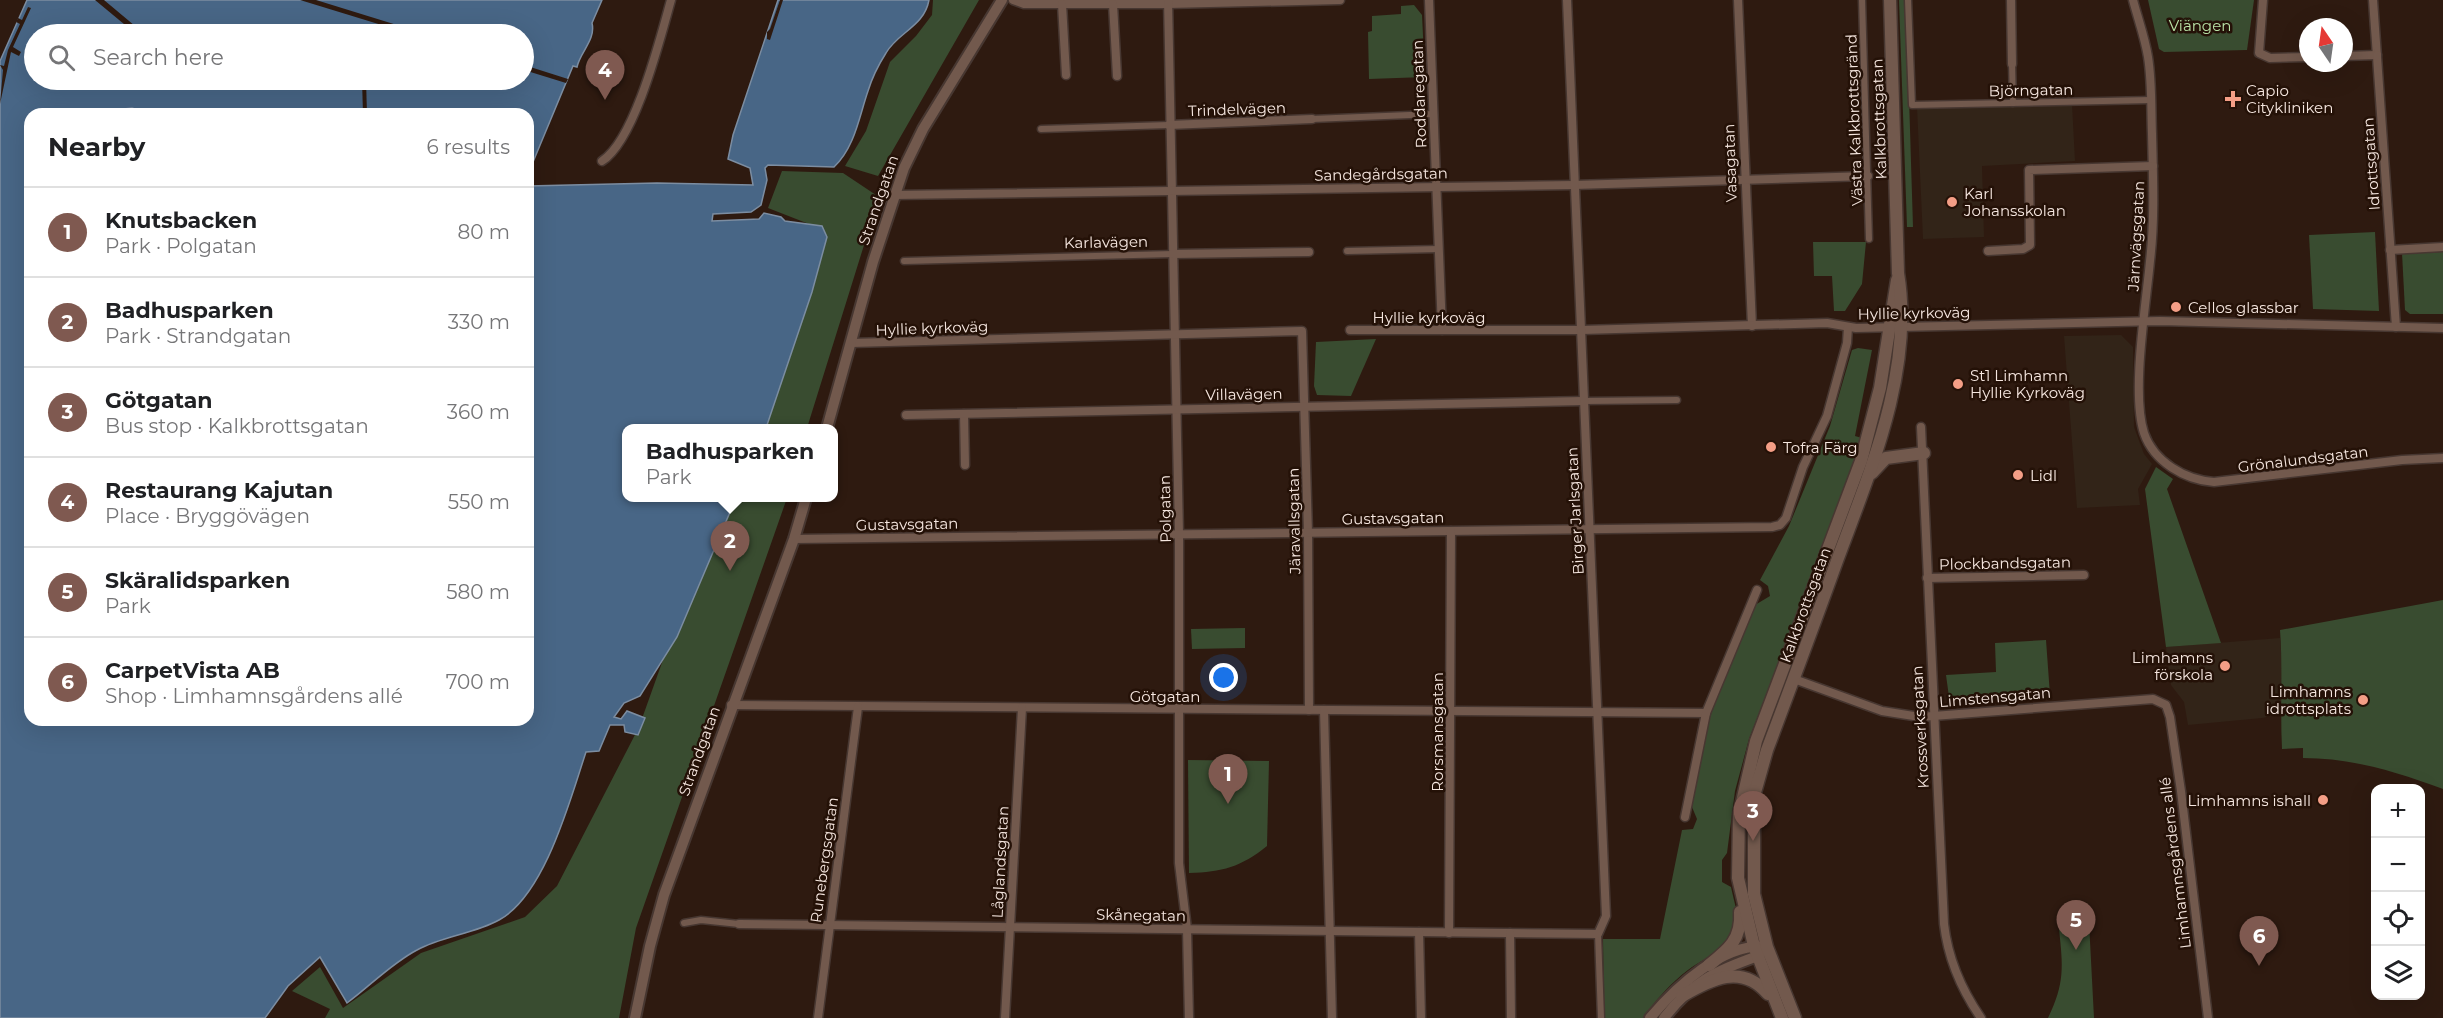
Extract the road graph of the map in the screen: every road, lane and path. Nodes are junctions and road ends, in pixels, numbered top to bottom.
1 (671, 0) edge
2 (1002, 0) edge
3 (1013, 0) edge
4 (1340, 0) edge
5 (1429, 0) edge
6 (1567, 0) edge
7 (1738, 0) edge
8 (1862, 0) edge
9 (1890, 0) edge
10 (1908, 0) edge
11 (2011, 0) edge
12 (2133, 0) edge
13 (2263, 0) edge
14 (2373, 0) edge
15 (1168, 2) edge
16 (1062, 4) junction
17 (1113, 4) junction
18 (2377, 55) junction
19 (2353, 56) edge
20 (2299, 57) edge
21 (2012, 64) joint
22 (1066, 75) dead end
23 (1117, 76) dead end
24 (2151, 100) junction
25 (2013, 103) junction
26 (1434, 114) junction
27 (1312, 119) joint
28 (1169, 125) junction
29 (1041, 129) dead end
30 (602, 161) dead end
31 (2153, 166) junction
32 (1868, 176) junction
33 (1744, 181) junction
34 (1574, 185) junction
35 (1436, 187) junction
36 (1172, 192) junction
37 (893, 195) junction
38 (1869, 239) dead end
39 (2443, 248) edge
40 (1439, 249) junction
41 (2390, 250) junction
42 (1347, 251) dead end
43 (1988, 251) dead end
44 (1310, 252) dead end
45 (1173, 254) junction
46 (904, 261) dead end
47 (1898, 273) junction
48 (2144, 322) junction
49 (1752, 326) junction
50 (1889, 326) junction
51 (1902, 326) junction
52 (1848, 327) junction
53 (2396, 327) junction
54 (2443, 328) edge
55 (1350, 330) dead end
56 (1442, 330) junction
57 (1582, 330) junction
58 (1302, 331) joint
59 (1174, 336) junction
60 (851, 343) junction
61 (1677, 400) dead end
62 (1583, 401) junction
63 (1305, 406) junction
64 (1176, 409) junction
65 (964, 414) junction
66 (906, 415) dead end
67 (827, 424) edge
68 (1921, 427) dead end
69 (1924, 453) junction
70 (2443, 458) edge
71 (965, 465) dead end
72 (2169, 466) joint
73 (1867, 479) junction
74 (805, 502) edge
75 (1589, 530) junction
76 (1451, 531) junction
77 (1308, 533) junction
78 (1179, 534) junction
79 (794, 539) junction
80 (2084, 575) dead end
81 (1927, 578) junction
82 (1757, 590) dead end
83 (1794, 680) junction
84 (731, 705) junction
85 (2166, 705) joint
86 (858, 706) junction
87 (1022, 708) junction
88 (1178, 709) junction
89 (1309, 710) junction
90 (1324, 710) junction
91 (1450, 711) junction
92 (1597, 712) junction
93 (1706, 713) junction
94 (1934, 716) junction
95 (1685, 816) dead end
96 (1738, 878) junction
97 (684, 922) dead end
98 (739, 924) joint
99 (829, 925) junction
100 (1011, 927) junction
101 (1187, 929) junction
102 (1330, 931) junction
103 (1419, 932) junction
104 (1449, 933) junction
105 (1510, 933) junction
106 (1598, 934) junction
107 (1759, 950) junction
108 (1708, 965) junction
109 (1682, 996) junction
110 (1776, 1005) junction
111 (636, 1018) edge
112 (818, 1018) edge
113 (1005, 1018) edge
114 (1189, 1018) edge
115 (1332, 1018) edge
116 (1422, 1018) edge
117 (1511, 1018) edge
118 (1601, 1018) edge
119 (1650, 1018) edge
120 (1664, 1018) edge
121 (1782, 1018) edge
122 (1795, 1018) edge
123 (1981, 1018) edge
124 (2208, 1018) edge

1 - 30 street
2 - 37 street, Strandgatan
3 - 16 street
4 - 15 street
5 - 26 street, Roddaregatan
6 - 34 street, Birger Jarlsgatan
7 - 33 street, Vasagatan
8 - 32 street, Västra Kalkbrottsgränd
9 - 47 main road, Kalkbrottsgatan
10 - 25 street, Björngatan
11 - 21 street
12 - 24 street, Järnvägsgatan
13 - 20 street
14 - 18 street, Idrottsgatan
15 - 17 street
15 - 28 street, Polgatan
16 - 17 street
16 - 22 street
17 - 23 street
18 - 19 street
18 - 41 street, Idrottsgatan
21 - 25 street
24 - 25 street, Björngatan
24 - 31 street, Järnvägsgatan
26 - 27 street, Trindelvägen
26 - 35 street, Roddaregatan
27 - 28 street, Trindelvägen
28 - 29 street, Trindelvägen
28 - 36 street, Polgatan
31 - 43 street
31 - 48 street, Järnvägsgatan
32 - 33 street, Sandegårdsgatan
32 - 38 street, Västra Kalkbrottsgränd
33 - 34 street, Sandegårdsgatan
33 - 49 street, Vasagatan
34 - 35 street, Sandegårdsgatan
34 - 57 street, Birger Jarlsgatan
35 - 36 street, Sandegårdsgatan
35 - 40 street, Roddaregatan
36 - 37 street, Sandegårdsgatan
36 - 45 street, Polgatan
37 - 60 street, Strandgatan
39 - 41 street
40 - 42 street
40 - 56 street, Roddaregatan
41 - 53 street, Idrottsgatan
44 - 45 street, Karlavägen
45 - 46 street, Karlavägen
45 - 59 street, Polgatan
47 - 50 main road, Kalkbrottsgatan
47 - 51 main road, Kalkbrottsgatan
48 - 51 street, Hyllie kyrkoväg
48 - 53 street, Hyllie kyrkoväg
48 - 72 street, Järnvägsgatan
49 - 52 street, Hyllie kyrkoväg
49 - 57 street, Hyllie kyrkoväg
50 - 51 street, Hyllie kyrkoväg
50 - 52 street, Hyllie kyrkoväg
50 - 96 main road, Kalkbrottsgatan
51 - 73 main road, Kalkbrottsgatan
52 - 75 street, Gustavsgatan
53 - 54 street, Hyllie kyrkoväg
55 - 56 street, Hyllie kyrkoväg
56 - 57 street, Hyllie kyrkoväg
57 - 62 street, Birger Jarlsgatan
58 - 59 street, Hyllie kyrkoväg
58 - 63 street, Järavallsgatan
59 - 60 street, Hyllie kyrkoväg
59 - 64 street, Polgatan
60 - 67 street, Strandgatan
61 - 62 street, Villavägen
62 - 63 street, Villavägen
62 - 75 street, Birger Jarlsgatan
63 - 64 street, Villavägen
63 - 77 street, Järavallsgatan
64 - 65 street, Villavägen
64 - 78 street, Polgatan
65 - 66 street, Villavägen
65 - 71 street
68 - 69 street, Krossverksgatan
69 - 73 main road
69 - 81 street, Krossverksgatan
70 - 72 street, Grönalundsgatan
73 - 83 main road, Kalkbrottsgatan
74 - 79 street, Strandgatan
75 - 76 street, Gustavsgatan
75 - 92 street, Birger Jarlsgatan
76 - 77 street, Gustavsgatan
76 - 91 street, Rorsmansgatan
77 - 78 street, Gustavsgatan
77 - 89 street, Järavallsgatan
78 - 79 street, Gustavsgatan
78 - 88 street, Polgatan
79 - 84 street, Strandgatan
80 - 81 street, Plockbandsgatan
81 - 94 street, Krossverksgatan
82 - 93 street
83 - 94 street, Limstensgatan
83 - 107 main road, Kalkbrottsgatan
84 - 86 street, Götgatan
84 - 111 street, Strandgatan
85 - 94 street, Limstensgatan
85 - 124 street, Limhamnsgårdens allé
86 - 87 street, Götgatan
86 - 99 street, Runebergsgatan
87 - 88 street, Götgatan
87 - 100 street, Låglandsgatan
88 - 89 street, Götgatan
88 - 101 street, Polgatan
89 - 90 street, Götgatan
90 - 91 street, Götgatan
90 - 102 street
91 - 92 street, Götgatan
91 - 104 street, Rorsmansgatan
92 - 93 street, Götgatan
92 - 106 street, Birger Jarlsgatan
93 - 95 street
94 - 123 street, Krossverksgatan
96 - 107 main road, Kalkbrottsgatan
96 - 108 main road
97 - 98 street, Skånegatan
98 - 99 street, Skånegatan
99 - 100 street, Skånegatan
99 - 112 street, Runebergsgatan
100 - 101 street, Skånegatan
100 - 113 street, Låglandsgatan
101 - 102 street, Skånegatan
101 - 114 street, Polgatan
102 - 103 street, Skånegatan
102 - 115 street
103 - 104 street, Skånegatan
103 - 116 street
104 - 105 street, Skånegatan
105 - 106 street, Skånegatan
105 - 117 street
106 - 118 street, Birger Jarlsgatan
107 - 108 street
107 - 109 street
107 - 110 main road, Kalkbrottsgatan
107 - 122 main road
108 - 119 street
109 - 110 main road
109 - 120 street
110 - 121 main road, Kalkbrottsgatan

